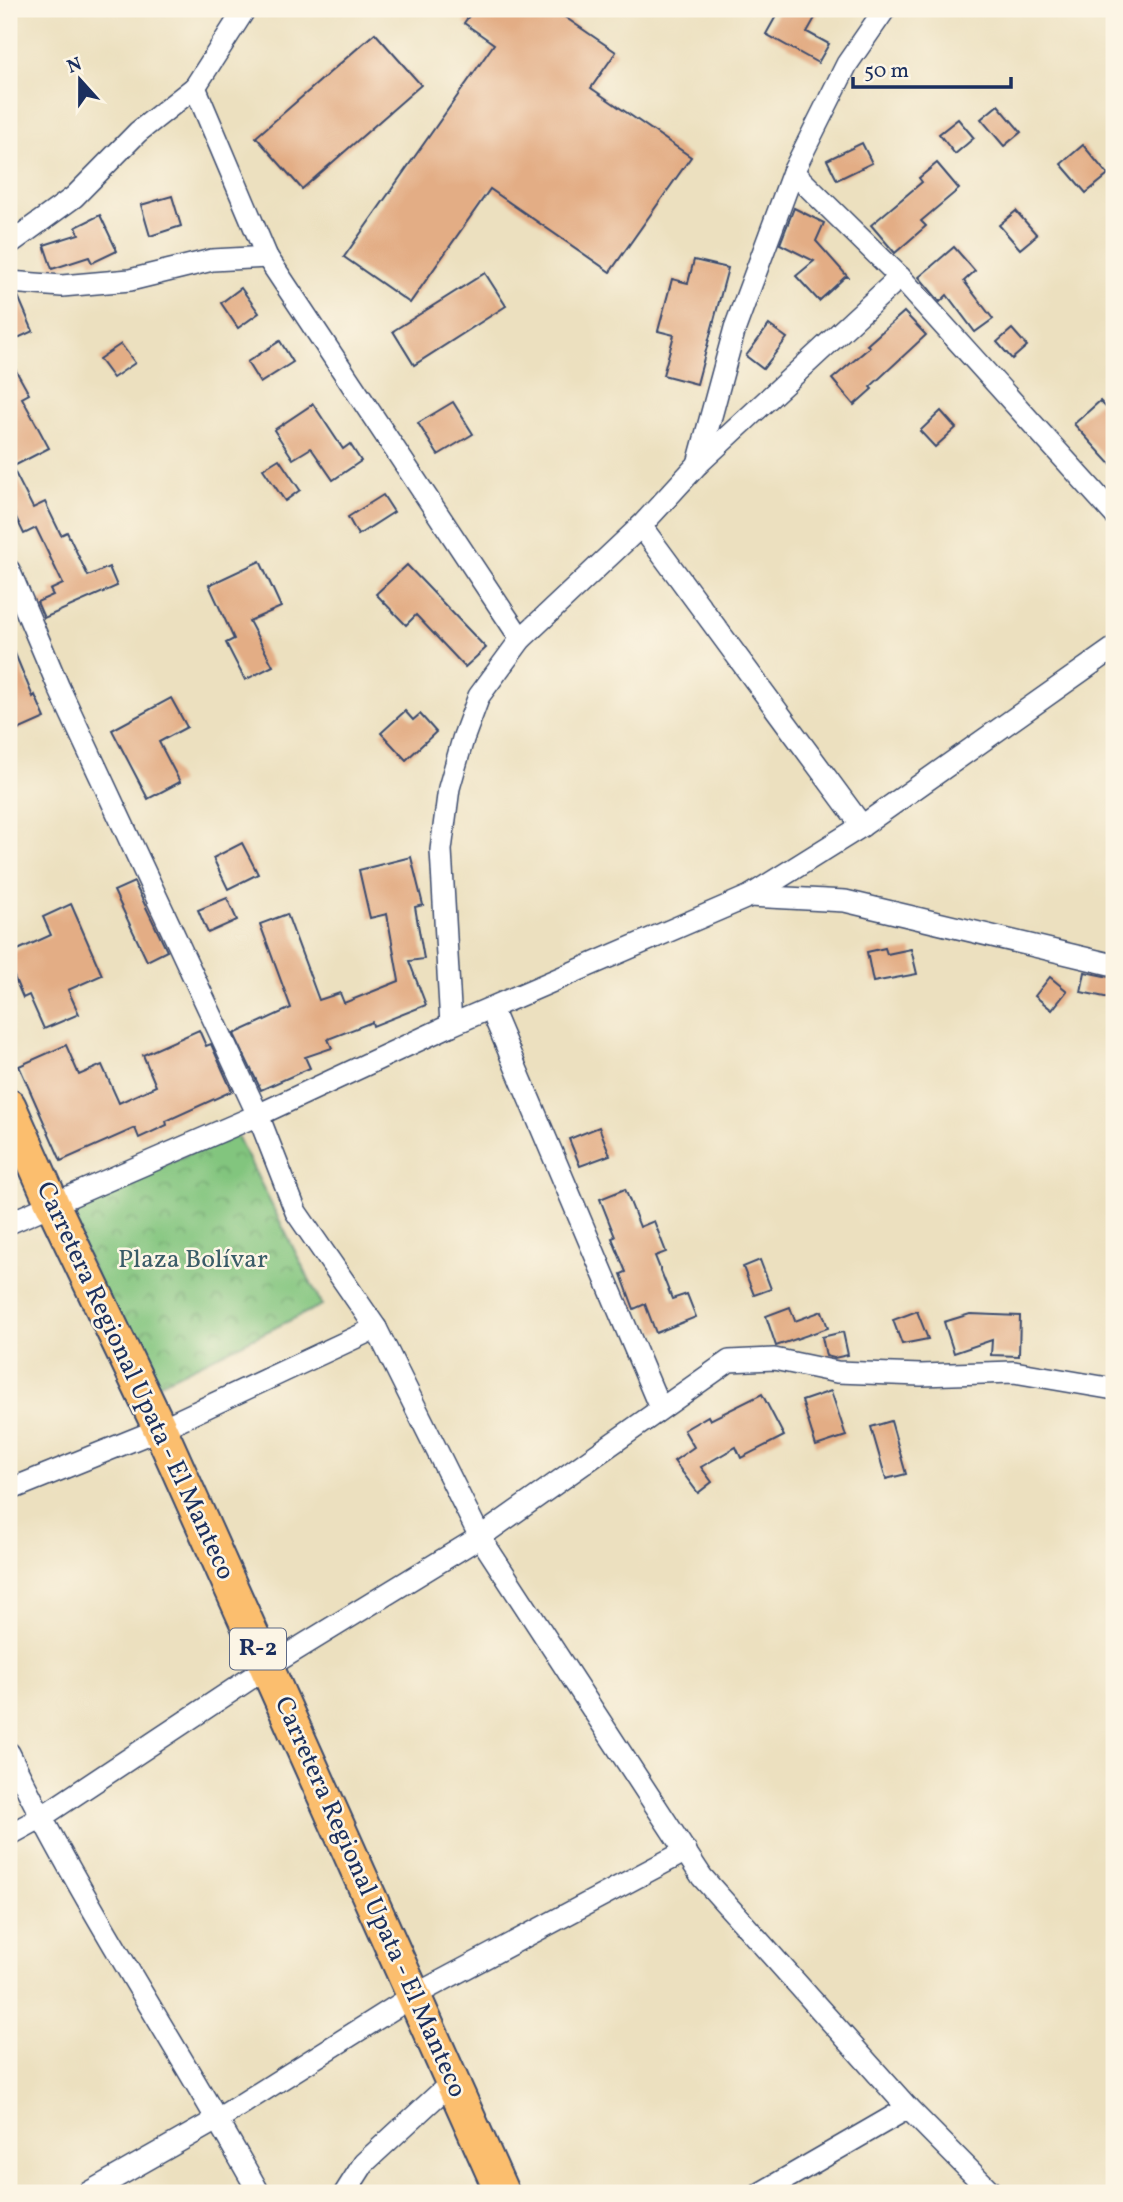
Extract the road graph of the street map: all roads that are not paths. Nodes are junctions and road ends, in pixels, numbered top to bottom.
1 (245, 9) edge
2 (886, 13) edge
3 (195, 87) junction
4 (793, 172) junction
5 (9, 244) edge
6 (267, 257) junction
7 (900, 277) junction
8 (9, 282) edge
9 (698, 464) junction
10 (1114, 514) edge
11 (641, 526) junction
12 (9, 570) edge
13 (521, 639) junction
14 (1114, 648) edge
15 (862, 826) junction
16 (750, 896) junction
17 (1114, 965) edge
18 (491, 1009) junction
19 (452, 1025) junction
20 (9, 1106) edge
21 (258, 1115) junction
22 (52, 1203) junction
23 (9, 1223) edge
24 (376, 1328) junction
25 (1114, 1389) edge
26 (660, 1408) junction
27 (160, 1429) junction
28 (9, 1490) edge
29 (480, 1538) junction
30 (267, 1668) junction
31 (9, 1753) edge
32 (40, 1818) junction
33 (9, 1835) edge
34 (686, 1851) junction
35 (413, 1996) junction
36 (453, 2081) junction
37 (908, 2108) junction
38 (218, 2119) junction
39 (88, 2193) edge
40 (260, 2193) edge
41 (345, 2193) edge
42 (502, 2193) edge
43 (761, 2193) edge
44 (992, 2193) edge

1 - 3 street
2 - 4 street
3 - 5 street
3 - 6 street
4 - 7 street
4 - 9 street
6 - 8 street
6 - 13 street
7 - 9 street
7 - 10 street
9 - 11 street
11 - 13 street
11 - 15 street
12 - 21 street
13 - 19 street
14 - 15 street
15 - 16 street
16 - 17 street
16 - 18 street
18 - 19 street
18 - 26 street
19 - 21 street
20 - 22 main road, Carretera Regional Upata - El Manteco / R-2
21 - 22 street
21 - 24 street
22 - 23 street
22 - 27 main road, Carretera Regional Upata - El Manteco / R-2
24 - 27 street
24 - 29 street
25 - 26 street
26 - 29 street
27 - 28 street
27 - 30 main road, Carretera Regional Upata - El Manteco / R-2
29 - 30 street
29 - 34 street
30 - 32 street
30 - 35 main road, Carretera Regional Upata - El Manteco / R-2
31 - 32 street
32 - 33 street
32 - 38 street
34 - 35 street
34 - 37 street
35 - 36 main road, Carretera Regional Upata - El Manteco / R-2
35 - 38 street
36 - 41 street
36 - 42 main road, Carretera Regional Upata - El Manteco / R-2
37 - 43 street
37 - 44 street
38 - 39 street
38 - 40 street

